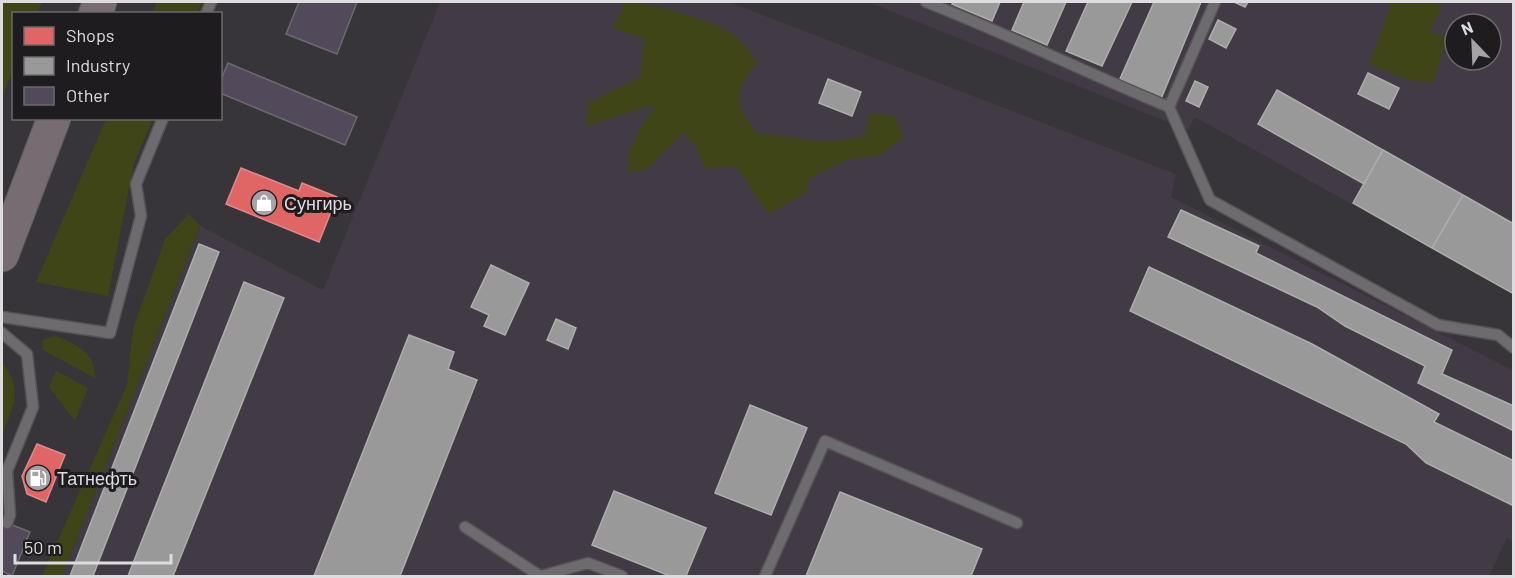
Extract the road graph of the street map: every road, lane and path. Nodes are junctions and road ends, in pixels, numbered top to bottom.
1 (926, 2) edge
2 (1215, 2) edge
3 (1169, 107) junction
4 (53, 120) edge
5 (162, 120) edge
6 (2, 255) edge
7 (2, 317) edge
8 (2, 333) edge
9 (1514, 348) edge
10 (7, 523) dead end
11 (1017, 523) dead end
12 (465, 526) dead end
13 (540, 576) edge
14 (622, 576) edge
15 (765, 576) edge

1 - 3 lane
2 - 3 lane
3 - 9 lane
4 - 6 main road
5 - 7 lane
8 - 10 lane
11 - 15 lane
12 - 13 lane
13 - 14 lane

